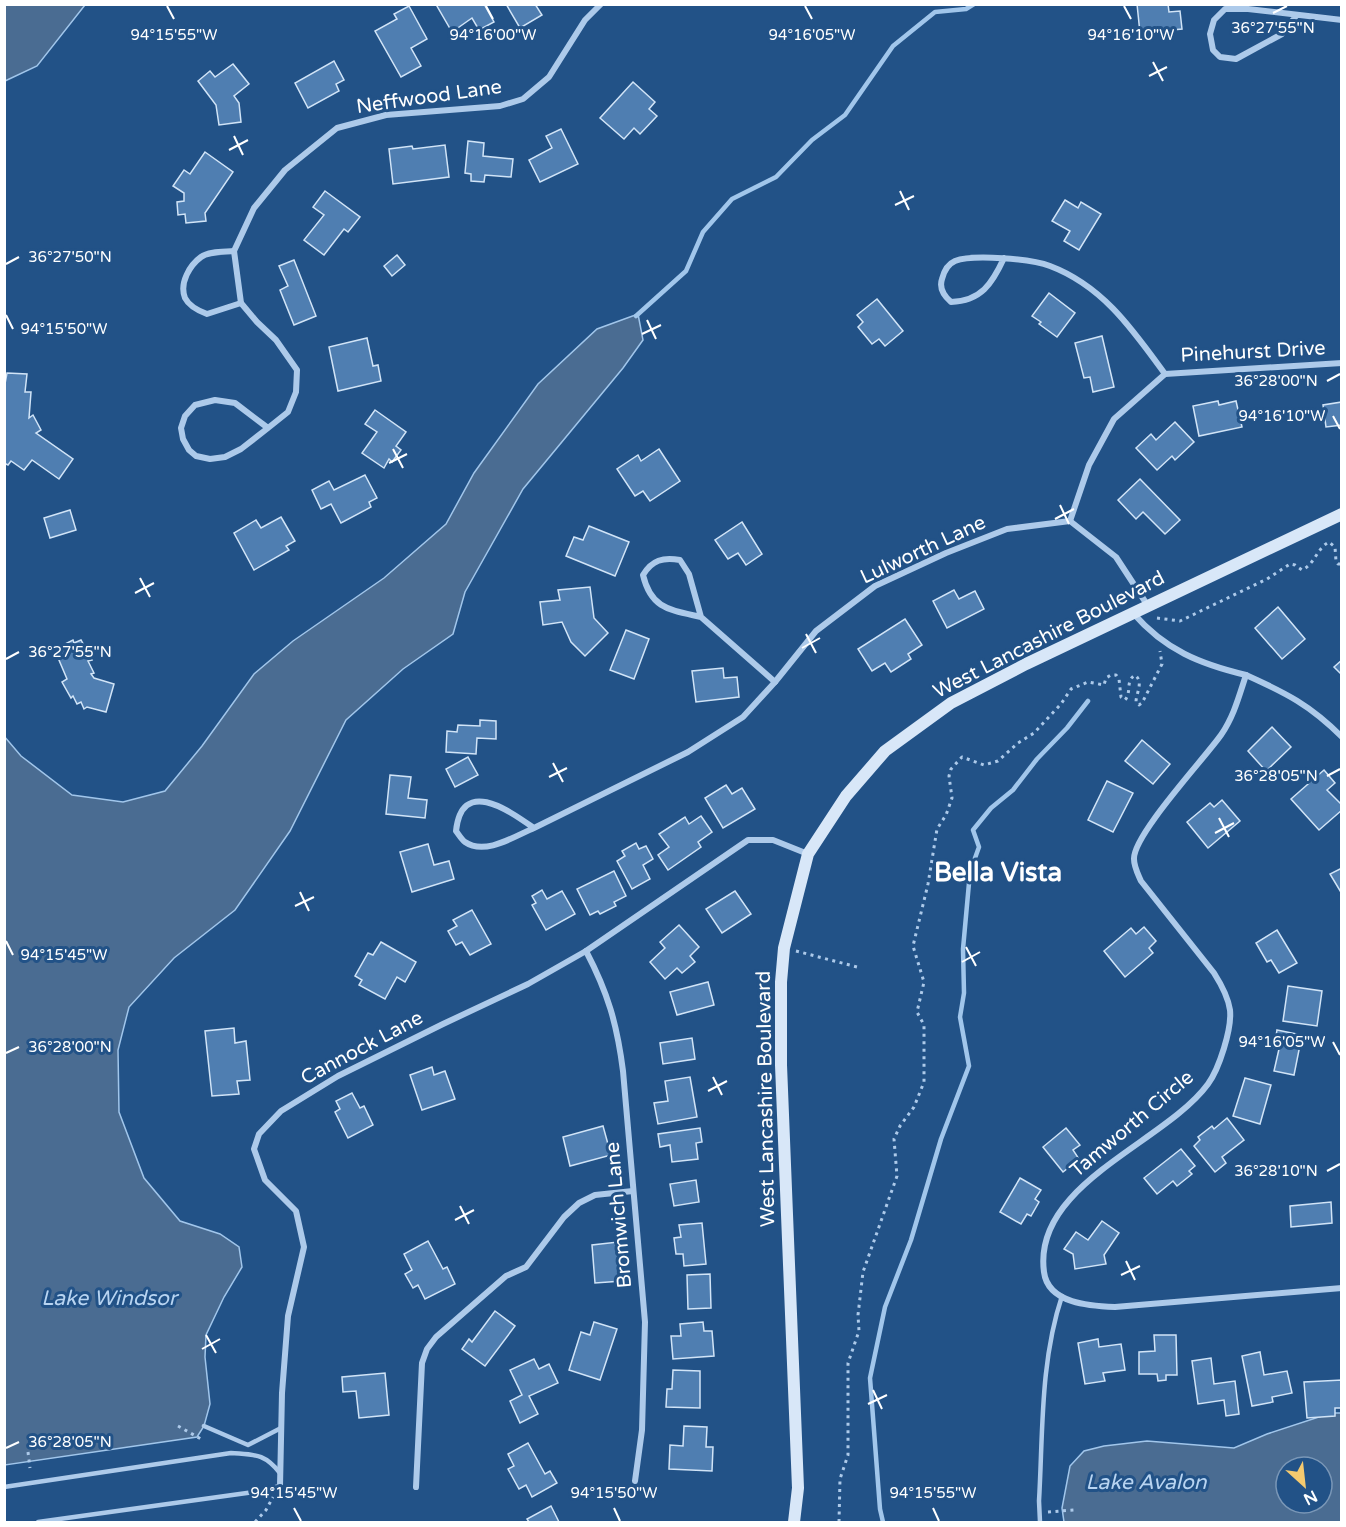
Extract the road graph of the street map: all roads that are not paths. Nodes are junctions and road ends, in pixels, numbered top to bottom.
1 (601, 4) edge
2 (1296, 16) junction
3 (1341, 20) edge
4 (234, 251) junction
5 (1004, 258) junction
6 (241, 303) junction
7 (1341, 363) edge
8 (1165, 374) junction
9 (268, 428) junction
10 (1341, 514) edge
11 (1070, 521) junction
12 (1149, 606) junction
13 (1133, 613) junction
14 (700, 617) junction
15 (1246, 675) junction
16 (775, 682) junction
17 (1341, 737) edge
18 (534, 828) junction
19 (808, 854) junction
20 (586, 951) junction
21 (633, 1191) junction
22 (1341, 1288) edge
23 (1062, 1296) junction
24 (204, 1426) dead end
25 (281, 1428) junction
26 (280, 1473) junction
27 (635, 1481) dead end
28 (280, 1486) joint
29 (4, 1487) edge
30 (416, 1487) dead end
31 (38, 1522) edge
32 (794, 1522) edge
33 (1040, 1522) edge

1 - 4 street, Neffwood Lane
2 - 2 street
2 - 3 street
4 - 6 street
4 - 6 street
5 - 5 street
5 - 8 street
6 - 9 street
7 - 8 street, Pinehurst Drive
8 - 11 street, Pinehurst Drive
9 - 9 street
10 - 12 main road, West Lancashire Boulevard
11 - 12 street
11 - 16 street, Lulworth Lane
12 - 13 main road, West Lancashire Boulevard
13 - 15 street
13 - 19 main road, West Lancashire Boulevard
14 - 14 street
14 - 16 street
15 - 17 street
15 - 23 street, Tamworth Circle
16 - 18 street, Lulworth Lane
18 - 18 street, Lulworth Lane
19 - 20 street, Cannock Lane
19 - 32 main road, West Lancashire Boulevard
20 - 21 street, Bromwich Lane
20 - 25 street, Cannock Lane
21 - 27 street, Bromwich Lane
21 - 30 street
22 - 23 street
23 - 33 lane
24 - 25 lane
25 - 26 street, Cannock Lane
26 - 28 street, Cannock Lane
26 - 29 lane
28 - 31 lane

